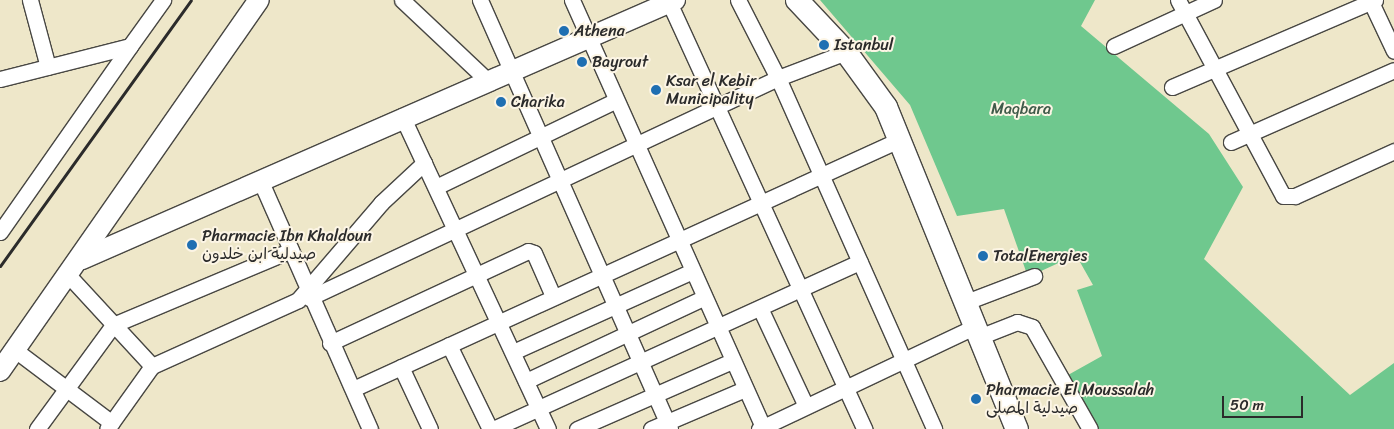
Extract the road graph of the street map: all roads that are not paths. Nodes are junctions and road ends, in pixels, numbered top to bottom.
1 (30, 0) edge
2 (163, 0) edge
3 (259, 0) edge
4 (402, 0) edge
5 (480, 0) edge
6 (572, 0) edge
7 (738, 0) edge
8 (1214, 0) edge
9 (670, 1) edge
10 (796, 1) edge
11 (1372, 1) edge
12 (1181, 7) edge
13 (589, 37) junction
14 (130, 46) junction
15 (1114, 46) dead end
16 (1394, 51) edge
17 (846, 52) junction
18 (48, 67) junction
19 (1394, 70) edge
20 (508, 71) junction
21 (1214, 71) junction
22 (778, 78) junction
23 (0, 80) edge
24 (487, 80) junction
25 (1172, 87) dead end
26 (615, 101) junction
27 (716, 107) junction
28 (402, 116) junction
29 (1248, 135) junction
30 (537, 136) junction
31 (901, 139) junction
32 (1231, 142) dead end
33 (636, 146) junction
34 (1394, 151) edge
35 (424, 163) junction
36 (822, 174) junction
37 (559, 180) junction
38 (261, 182) junction
39 (438, 186) junction
40 (760, 202) junction
41 (455, 228) junction
42 (0, 232) edge
43 (678, 240) junction
44 (291, 250) junction
45 (82, 259) junction
46 (860, 262) junction
47 (692, 271) junction
48 (476, 273) junction
49 (601, 274) junction
50 (69, 276) junction
51 (1034, 276) dead end
52 (800, 290) junction
53 (307, 295) junction
54 (553, 296) junction
55 (703, 298) junction
56 (966, 302) junction
57 (616, 305) junction
58 (760, 308) junction
59 (499, 321) junction
60 (113, 326) junction
61 (716, 326) junction
62 (628, 332) junction
63 (977, 332) junction
64 (330, 343) junction
65 (449, 344) junction
66 (15, 350) junction
67 (513, 352) junction
68 (906, 359) junction
69 (641, 360) junction
70 (732, 361) junction
71 (152, 366) junction
72 (401, 367) junction
73 (0, 371) edge
74 (526, 381) junction
75 (66, 387) junction
76 (846, 388) junction
77 (353, 389) junction
78 (745, 389) junction
79 (654, 393) junction
80 (806, 406) junction
81 (539, 408) junction
82 (669, 425) edge
83 (110, 426) edge
84 (767, 427) edge
85 (37, 429) edge
86 (370, 429) edge
87 (430, 429) edge
88 (492, 429) edge
89 (548, 429) edge
90 (577, 429) edge
91 (651, 429) edge
92 (864, 429) edge
93 (934, 429) edge
94 (1017, 429) edge
95 (1090, 429) edge

1 - 18 street
2 - 14 street
3 - 45 main road
4 - 24 street
5 - 20 street
6 - 13 street
7 - 22 street
8 - 12 street
9 - 13 main road
9 - 27 street
10 - 17 highway
11 - 16 street
11 - 21 street
12 - 15 street
12 - 21 street
13 - 20 main road
13 - 26 street
14 - 18 street
14 - 42 street
17 - 22 street
17 - 31 highway
18 - 23 street
19 - 29 street
20 - 24 main road
20 - 30 street
21 - 25 street
21 - 29 street
22 - 27 street
22 - 36 street
24 - 28 main road
26 - 30 street
26 - 33 street
27 - 33 street
27 - 40 street
28 - 35 street
28 - 38 main road
29 - 32 street
29 - 34 street
30 - 37 street
30 - 39 street
31 - 36 street
31 - 56 highway
33 - 37 street
33 - 43 street
35 - 39 street
35 - 53 street
36 - 40 street
36 - 46 street
37 - 41 street
37 - 49 street
38 - 44 street
38 - 45 main road
39 - 41 street
40 - 43 street
40 - 52 street
41 - 48 street
41 - 53 street
43 - 47 street
43 - 49 street
44 - 53 street
44 - 60 street
45 - 50 main road
46 - 52 street
46 - 68 street
47 - 55 street
47 - 57 street
48 - 54 street
48 - 59 street
48 - 64 street
49 - 54 street
49 - 57 street
50 - 60 street
50 - 66 main road
51 - 56 street
52 - 58 street
52 - 76 street
53 - 64 street
53 - 71 street
54 - 59 street
55 - 61 street
55 - 62 street
56 - 63 highway
57 - 62 street
57 - 67 street
58 - 61 street
58 - 80 street
59 - 65 street
59 - 67 street
60 - 71 street
60 - 75 street
61 - 69 street
61 - 70 street
62 - 69 street
62 - 74 street
63 - 68 street
63 - 94 highway
63 - 95 street
64 - 77 street
65 - 72 street
65 - 88 street
66 - 73 main road
66 - 75 street
67 - 74 street
68 - 76 street
68 - 93 street
69 - 79 street
69 - 81 street
70 - 78 street
70 - 79 street
71 - 83 street
72 - 77 street
72 - 87 street
74 - 81 street
75 - 83 street
75 - 85 street
76 - 80 street
76 - 92 street
77 - 86 street
78 - 82 street
78 - 84 street
79 - 82 street
79 - 90 street
80 - 84 street
81 - 88 street
81 - 89 street
82 - 91 street

